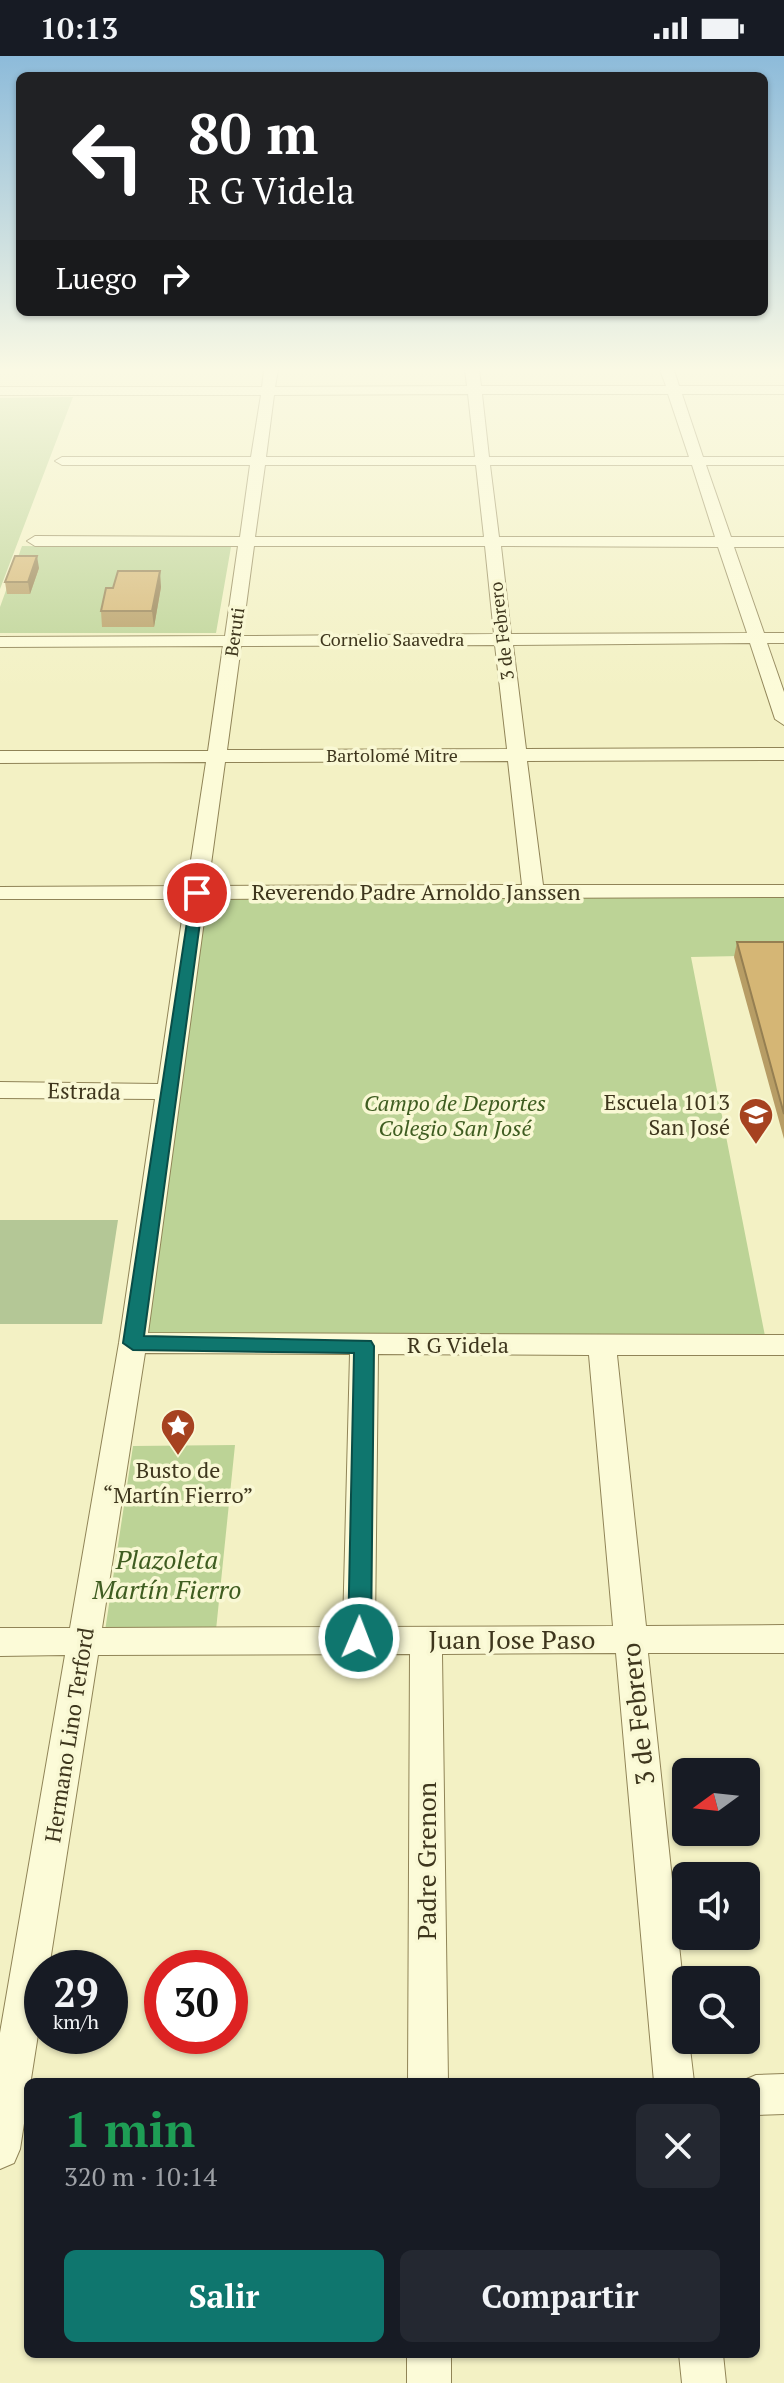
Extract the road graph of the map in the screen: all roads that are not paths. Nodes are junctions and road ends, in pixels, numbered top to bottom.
1 (257, 479) edge
2 (485, 479) edge
3 (703, 479) edge
4 (35, 541) dead end
5 (248, 542) junction
6 (492, 542) junction
7 (725, 542) junction
8 (784, 542) edge
9 (784, 638) edge
10 (757, 639) junction
11 (503, 640) junction
12 (234, 641) junction
13 (0, 642) edge
14 (784, 719) edge
15 (784, 754) edge
16 (517, 755) junction
17 (0, 757) edge
18 (218, 757) junction
19 (784, 891) edge
20 (533, 892) junction
21 (0, 893) edge
22 (197, 893) junction
23 (0, 1090) edge
24 (169, 1092) junction
25 (133, 1343) junction
26 (602, 1345) junction
27 (784, 1345) edge
28 (364, 1346) junction
29 (359, 1638) junction
30 (631, 1639) junction
31 (784, 1639) edge
32 (426, 1640) junction
33 (0, 1642) edge
34 (84, 1642) junction
35 (428, 2078) edge
36 (674, 2078) edge
37 (784, 2094) edge
38 (760, 2095) edge
39 (12, 2102) edge
40 (0, 2149) edge
41 (429, 2358) edge
42 (701, 2358) edge
43 (429, 2383) edge
44 (704, 2383) edge

1 - 5 street, Beruti
2 - 6 street, 3 de Febrero
3 - 7 street
4 - 5 street
5 - 6 street
5 - 12 street, Beruti
6 - 7 street
6 - 11 street, 3 de Febrero
7 - 8 street
7 - 10 street
9 - 10 street, Cornelio Saavedra
10 - 11 street, Cornelio Saavedra
10 - 14 street
11 - 12 street, Cornelio Saavedra
11 - 16 street, 3 de Febrero
12 - 13 street, Cornelio Saavedra
12 - 18 street, Beruti
15 - 16 street, Bartolomé Mitre
16 - 18 street, Bartolomé Mitre
16 - 20 street, 3 de Febrero
17 - 18 street, Bartolomé Mitre
18 - 22 street, Beruti
19 - 20 street, Reverendo Padre Arnoldo Janssen
20 - 22 street, Reverendo Padre Arnoldo Janssen
21 - 22 street, Reverendo Padre Arnoldo Janssen
22 - 24 street, Hermano Lino Terford
23 - 24 street, Estrada
24 - 25 street, Hermano Lino Terford
25 - 28 street, R G Videla
25 - 34 street, Hermano Lino Terford
26 - 27 street, R G Videla
26 - 28 street, R G Videla
26 - 30 street, 3 de Febrero
28 - 29 street
29 - 32 street, Juan Jose Paso
29 - 34 street, Juan Jose Paso
30 - 31 street, Juan Jose Paso
30 - 32 street, Juan Jose Paso
30 - 36 street, 3 de Febrero
32 - 35 street, Padre Grenon
33 - 34 street, Juan Jose Paso
34 - 39 street, Hermano Lino Terford
37 - 38 street
39 - 40 street, Hermano Lino Terford
41 - 43 street
42 - 44 street

